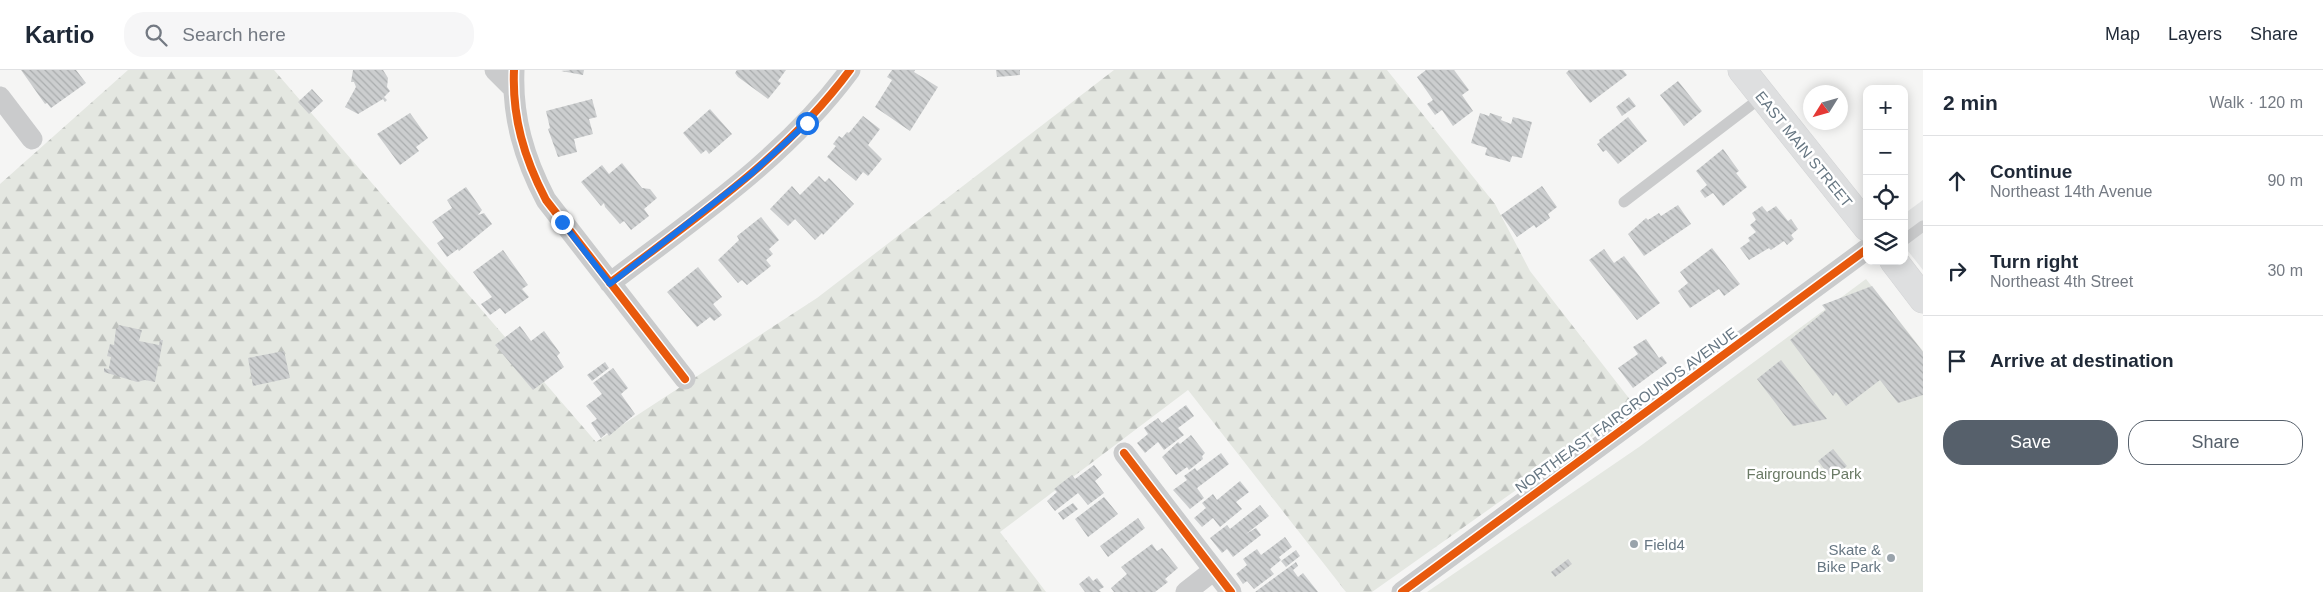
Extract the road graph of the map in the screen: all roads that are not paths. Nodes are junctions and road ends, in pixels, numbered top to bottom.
1 (495, 70) edge
2 (850, 70) edge
3 (1742, 70) edge
4 (513, 79) edge
5 (1763, 96) junction
6 (0, 97) edge
7 (32, 139) dead end
8 (1624, 202) dead end
9 (1863, 222) edge
10 (1923, 226) edge
11 (1908, 237) edge
12 (1863, 253) edge
13 (1897, 265) edge
14 (610, 284) junction
15 (1923, 299) edge
16 (685, 379) dead end
17 (1124, 453) dead end
18 (1214, 570) junction
19 (1186, 592) edge
20 (1231, 592) edge
21 (1402, 592) edge

1 - 4 street
2 - 14 street
3 - 5 main road, EAST MAIN STREET
4 - 14 street
5 - 8 lane
5 - 9 main road, EAST MAIN STREET
6 - 7 street
10 - 11 lane
12 - 21 street, NORTHEAST FAIRGROUNDS AVENUE
13 - 15 main road
14 - 16 street
17 - 18 street
18 - 19 street
18 - 20 street

